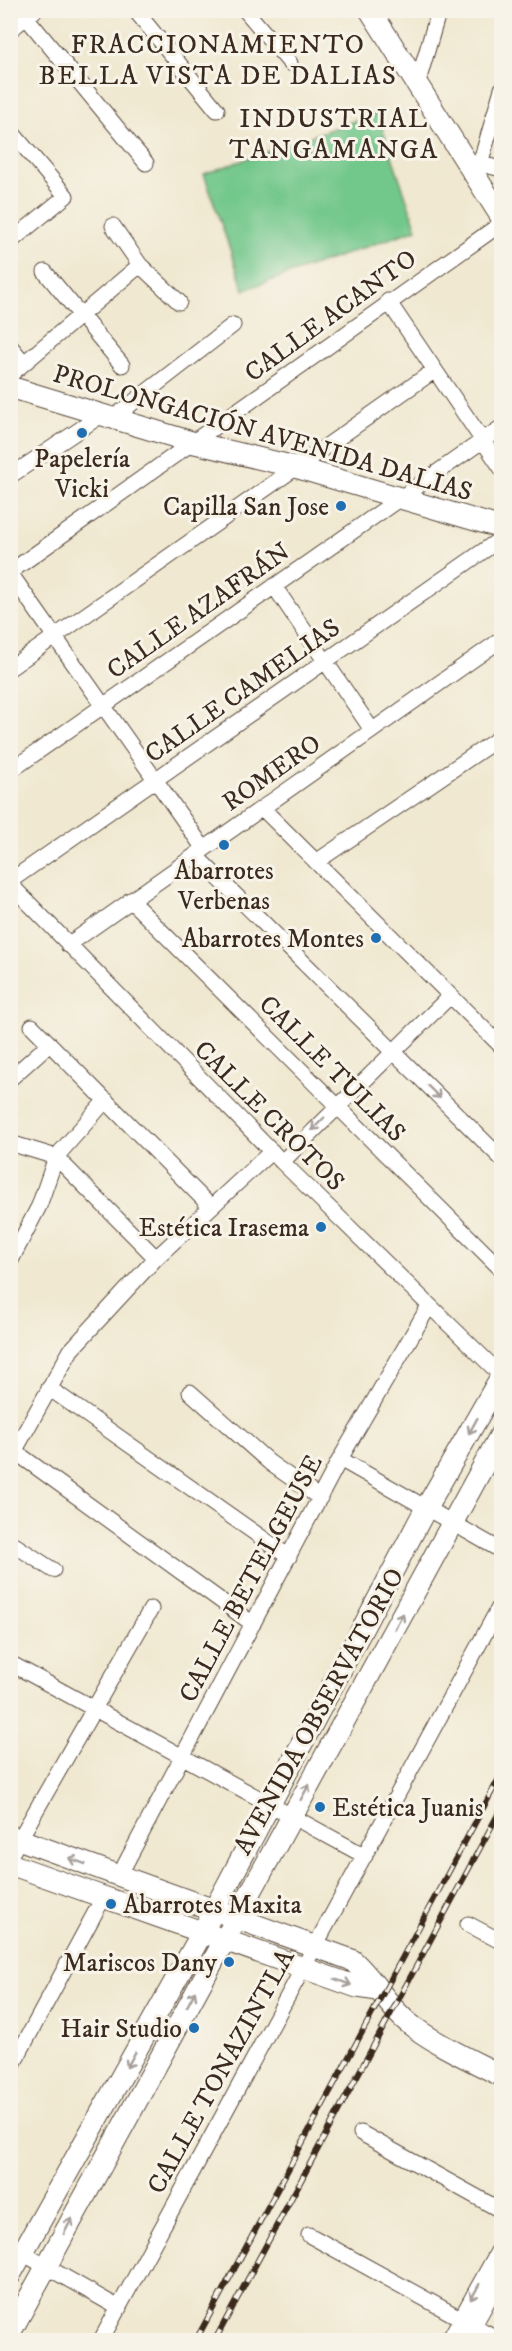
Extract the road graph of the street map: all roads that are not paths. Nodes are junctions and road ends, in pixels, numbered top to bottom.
1 (135, 10) edge
2 (245, 10) edge
3 (370, 10) edge
4 (439, 10) edge
5 (30, 14) edge
6 (10, 30) edge
7 (290, 63) dead end
8 (417, 85) junction
9 (501, 92) edge
10 (217, 110) dead end
11 (12, 134) edge
12 (146, 163) dead end
13 (475, 167) junction
14 (501, 169) edge
15 (501, 221) edge
16 (113, 226) dead end
17 (10, 242) edge
18 (140, 265) junction
19 (45, 272) dead end
20 (388, 301) junction
21 (179, 302) dead end
22 (81, 315) junction
23 (233, 325) dead end
24 (10, 346) edge
25 (24, 363) junction
26 (122, 365) dead end
27 (435, 370) junction
28 (10, 375) edge
29 (10, 387) edge
30 (108, 416) junction
31 (501, 426) edge
32 (482, 440) junction
33 (195, 443) junction
34 (295, 467) junction
35 (501, 469) edge
36 (10, 476) edge
37 (399, 498) junction
38 (501, 528) edge
39 (501, 538) edge
40 (10, 572) edge
41 (274, 586) junction
42 (56, 638) junction
43 (501, 639) edge
44 (325, 662) junction
45 (10, 668) edge
46 (104, 706) junction
47 (372, 730) junction
48 (501, 736) edge
49 (10, 771) edge
50 (156, 780) junction
51 (262, 808) junction
52 (200, 852) junction
53 (316, 862) junction
54 (10, 882) edge
55 (130, 900) junction
56 (68, 945) junction
57 (450, 996) junction
58 (32, 1026) dead end
59 (50, 1044) junction
60 (501, 1045) edge
61 (393, 1051) junction
62 (10, 1079) edge
63 (106, 1100) junction
64 (336, 1105) junction
65 (10, 1143) edge
66 (277, 1156) junction
67 (56, 1157) junction
68 (501, 1159) edge
69 (211, 1207) junction
70 (18, 1231) edge
71 (156, 1258) junction
72 (10, 1262) edge
73 (501, 1270) edge
74 (429, 1306) junction
75 (501, 1375) edge
76 (49, 1388) junction
77 (190, 1392) dead end
78 (494, 1406) edge
79 (501, 1432) edge
80 (12, 1453) edge
81 (340, 1459) junction
82 (320, 1498) junction
83 (426, 1508) junction
84 (453, 1522) junction
85 (10, 1542) edge
86 (501, 1551) edge
87 (288, 1557) junction
88 (53, 1570) dead end
89 (501, 1602) edge
90 (151, 1610) dead end
91 (253, 1624) junction
92 (11, 1663) edge
93 (95, 1709) junction
94 (183, 1756) junction
95 (271, 1804) junction
96 (292, 1815) junction
97 (14, 1844) edge
98 (365, 1856) junction
99 (10, 1864) edge
100 (119, 1876) junction
101 (103, 1898) junction
102 (213, 1911) junction
103 (236, 1918) junction
104 (468, 1924) dead end
105 (202, 1933) junction
106 (223, 1940) junction
107 (501, 1942) edge
108 (315, 1946) junction
109 (304, 1968) junction
110 (376, 1990) junction
111 (10, 2070) edge
112 (501, 2076) edge
113 (362, 2133) dead end
114 (501, 2211) edge
115 (309, 2235) dead end
116 (501, 2244) edge
117 (16, 2249) edge
118 (46, 2267) junction
119 (10, 2275) edge
120 (501, 2275) edge
121 (119, 2308) junction
122 (467, 2323) junction
123 (10, 2333) edge
124 (101, 2340) edge
125 (449, 2340) edge
126 (466, 2340) edge
127 (500, 2340) edge

1 - 10 street
2 - 7 street
3 - 8 street
4 - 8 street
5 - 6 street
5 - 12 street
8 - 13 street
9 - 13 street
11 - 17 street
13 - 14 street
13 - 15 street
15 - 20 street, CALLE ACANTO
16 - 18 street
18 - 21 street
18 - 22 street
19 - 22 street
20 - 27 street
20 - 33 street, CALLE ACANTO
22 - 25 street
22 - 26 street
23 - 30 street
24 - 25 street
25 - 28 street
27 - 32 street
27 - 34 street
29 - 30 street, PROLONGACIÓN AVENIDA DALIAS
30 - 33 street, PROLONGACIÓN AVENIDA DALIAS
30 - 36 street
31 - 32 street, CALLE AZAFRÁN
32 - 35 street
32 - 37 street, CALLE AZAFRÁN
33 - 34 street, PROLONGACIÓN AVENIDA DALIAS
33 - 40 street, CALLE ACANTO
34 - 37 street, PROLONGACIÓN AVENIDA DALIAS
34 - 42 street
37 - 38 street, PROLONGACIÓN AVENIDA DALIAS
37 - 41 street, CALLE AZAFRÁN
39 - 44 street, CALLE CAMELIAS
40 - 42 street
41 - 44 street
41 - 46 street, CALLE AZAFRÁN
42 - 45 street
42 - 46 street
43 - 47 street, ROMERO
44 - 47 street
44 - 50 street, CALLE CAMELIAS
46 - 49 street, CALLE AZAFRÁN
46 - 50 street
47 - 51 street, ROMERO
48 - 53 street
50 - 52 street
50 - 54 street, CALLE CAMELIAS
51 - 52 street, ROMERO
51 - 53 street
52 - 55 street, ROMERO
52 - 61 street
53 - 57 street
54 - 56 street, CALLE CROTOS
55 - 56 street, ROMERO
55 - 64 street, CALLE TULIAS
56 - 66 street, CALLE CROTOS
57 - 60 street
57 - 61 street
58 - 59 street
59 - 62 street
59 - 63 street
61 - 64 street
61 -> 68 street
63 - 67 street
63 - 69 street
64 -> 66 street
64 - 73 street, CALLE TULIAS
65 - 67 street
66 - 69 street
66 - 74 street, CALLE CROTOS
67 - 70 street
67 - 71 street
69 - 71 street
70 - 72 street
71 - 76 street
74 - 75 street, CALLE CROTOS
74 - 81 street, CALLE BETELGEUSE
75 - 78 street, AVENIDA OBSERVATORIO
76 - 80 street
76 - 87 street
77 - 82 street
78 -> 83 street, AVENIDA OBSERVATORIO
79 - 84 street, AVENIDA OBSERVATORIO
80 - 91 street
81 - 82 street, CALLE BETELGEUSE
81 - 83 street
82 - 87 street, CALLE BETELGEUSE
83 - 84 street
83 - 95 street, AVENIDA OBSERVATORIO
84 - 86 street
96 -> 84 street, AVENIDA OBSERVATORIO
85 - 88 street
87 - 91 street, CALLE BETELGEUSE
89 - 98 street, CALLE TONAZINTLA
90 - 93 street
91 - 94 street, CALLE BETELGEUSE
92 - 93 street
93 - 94 street
93 - 97 street
94 - 95 street
94 - 100 street, CALLE BETELGEUSE
95 - 96 street
95 - 102 street, AVENIDA OBSERVATORIO
96 - 98 street
96 - 103 street, AVENIDA OBSERVATORIO
100 -> 97 street
98 - 108 street, CALLE TONAZINTLA
99 - 101 street
100 - 102 street
101 - 105 street
101 - 111 street
102 - 103 street
102 - 105 street, AVENIDA OBSERVATORIO
103 - 106 street, AVENIDA OBSERVATORIO
103 - 108 street
104 - 107 street
105 - 106 street
105 -> 117 street, AVENIDA OBSERVATORIO
106 - 109 street
118 -> 106 street, AVENIDA OBSERVATORIO
108 - 109 street, CALLE TONAZINTLA
108 - 110 street
109 -> 110 street
109 - 121 street, CALLE TONAZINTLA
110 - 112 street
113 - 114 street
115 - 122 street
116 -> 122 street
117 - 118 street
117 - 119 street, AVENIDA OBSERVATORIO
118 - 121 street
118 - 123 street, AVENIDA OBSERVATORIO
120 - 122 street
121 - 124 street, CALLE TONAZINTLA
122 - 125 street
122 - 126 street
122 - 127 street

